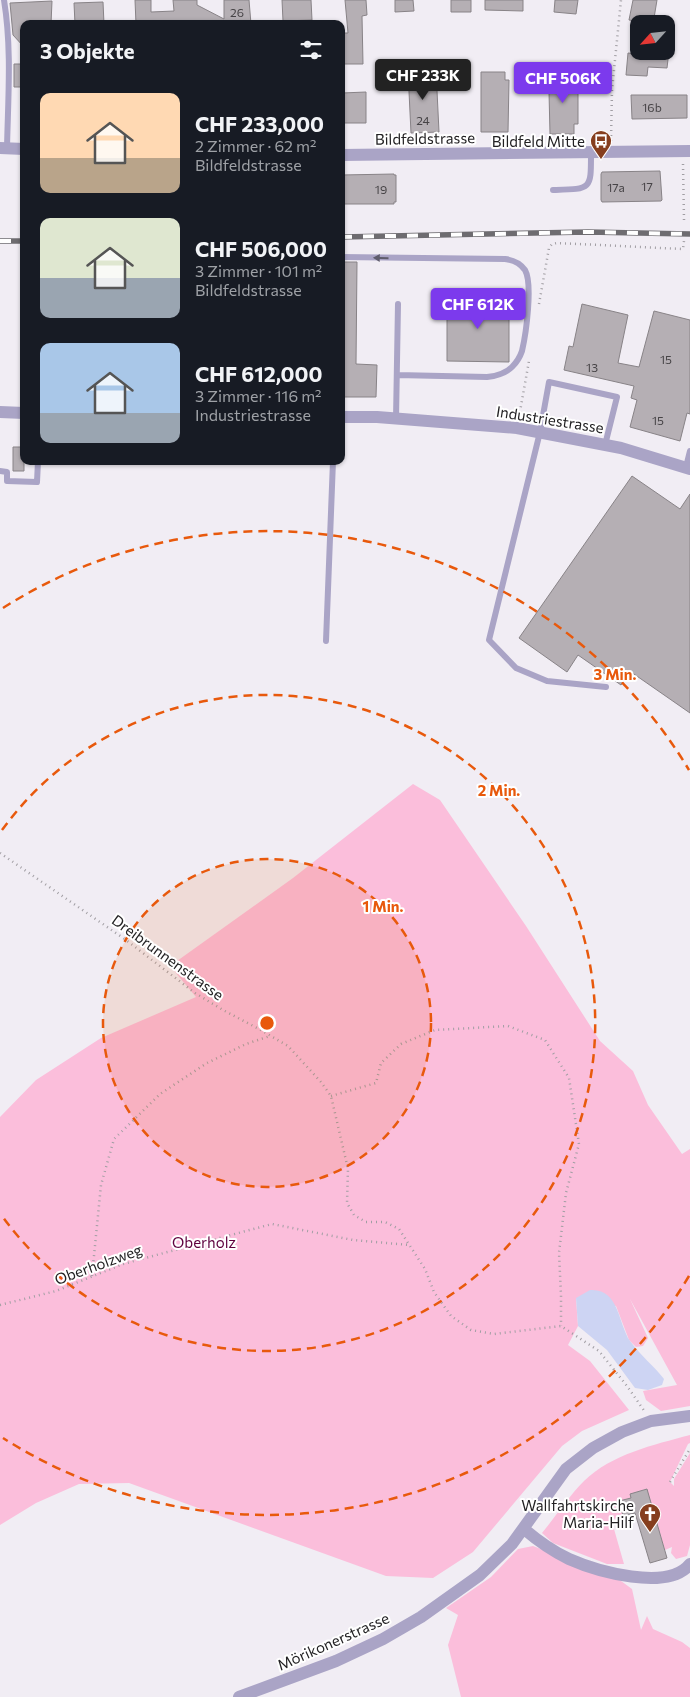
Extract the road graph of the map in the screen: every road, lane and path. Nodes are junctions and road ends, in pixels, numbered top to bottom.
1 (4, 0) edge
2 (620, 0) edge
3 (4, 148) edge
4 (20, 148) edge
5 (611, 151) junction
6 (690, 151) edge
7 (591, 152) junction
8 (345, 155) edge
9 (683, 171) dead end
10 (553, 190) dead end
11 (684, 220) dead end
12 (684, 240) dead end
13 (345, 257) edge
14 (398, 304) dead end
15 (539, 304) dead end
16 (529, 361) dead end
17 (397, 375) junction
18 (0, 412) edge
19 (20, 413) edge
20 (345, 417) edge
21 (396, 419) junction
22 (517, 428) junction
23 (540, 432) junction
24 (605, 445) junction
25 (690, 451) edge
26 (38, 465) edge
27 (332, 465) edge
28 (688, 468) edge
29 (0, 472) edge
30 (326, 641) dead end
31 (606, 687) dead end
32 (0, 852) edge
33 (271, 1036) junction
34 (331, 1096) junction
35 (409, 1245) junction
36 (92, 1276) junction
37 (0, 1304) edge
38 (561, 1326) junction
39 (690, 1416) edge
40 (651, 1421) junction
41 (690, 1449) edge
42 (670, 1482) dead end
43 (524, 1529) junction
44 (690, 1564) edge
45 (239, 1697) edge

1 - 3 lane
2 - 5 path
3 - 4 street
5 - 6 street, Bildfeldstrasse
5 - 7 street, Bildfeldstrasse
7 - 8 street, Bildfeldstrasse
7 - 10 lane
9 - 11 path
12 - 15 path
17 -> 13 lane
14 - 17 lane
16 - 22 path
17 - 21 lane
18 - 19 street
20 - 21 street, Industriestrasse
21 - 22 street, Industriestrasse
22 - 23 street, Industriestrasse
23 - 24 street, Industriestrasse
23 - 24 lane
23 - 31 lane
24 - 28 street, Industriestrasse
25 - 28 lane
26 - 29 lane
27 - 30 lane
32 - 33 path, Dreibrunnenstrasse
33 - 34 path, Dreibrunnenstrasse
33 - 36 path
34 - 35 path, Dreibrunnenstrasse
34 - 38 path
35 - 36 path, Oberholzweg
35 - 38 path, Dreibrunnenstrasse
36 - 37 path, Oberholzweg
38 - 40 path
39 - 40 street, Mörikonerstrasse
40 - 43 street, Mörikonerstrasse
41 - 42 path
43 - 44 street
43 - 45 street, Mörikonerstrasse

